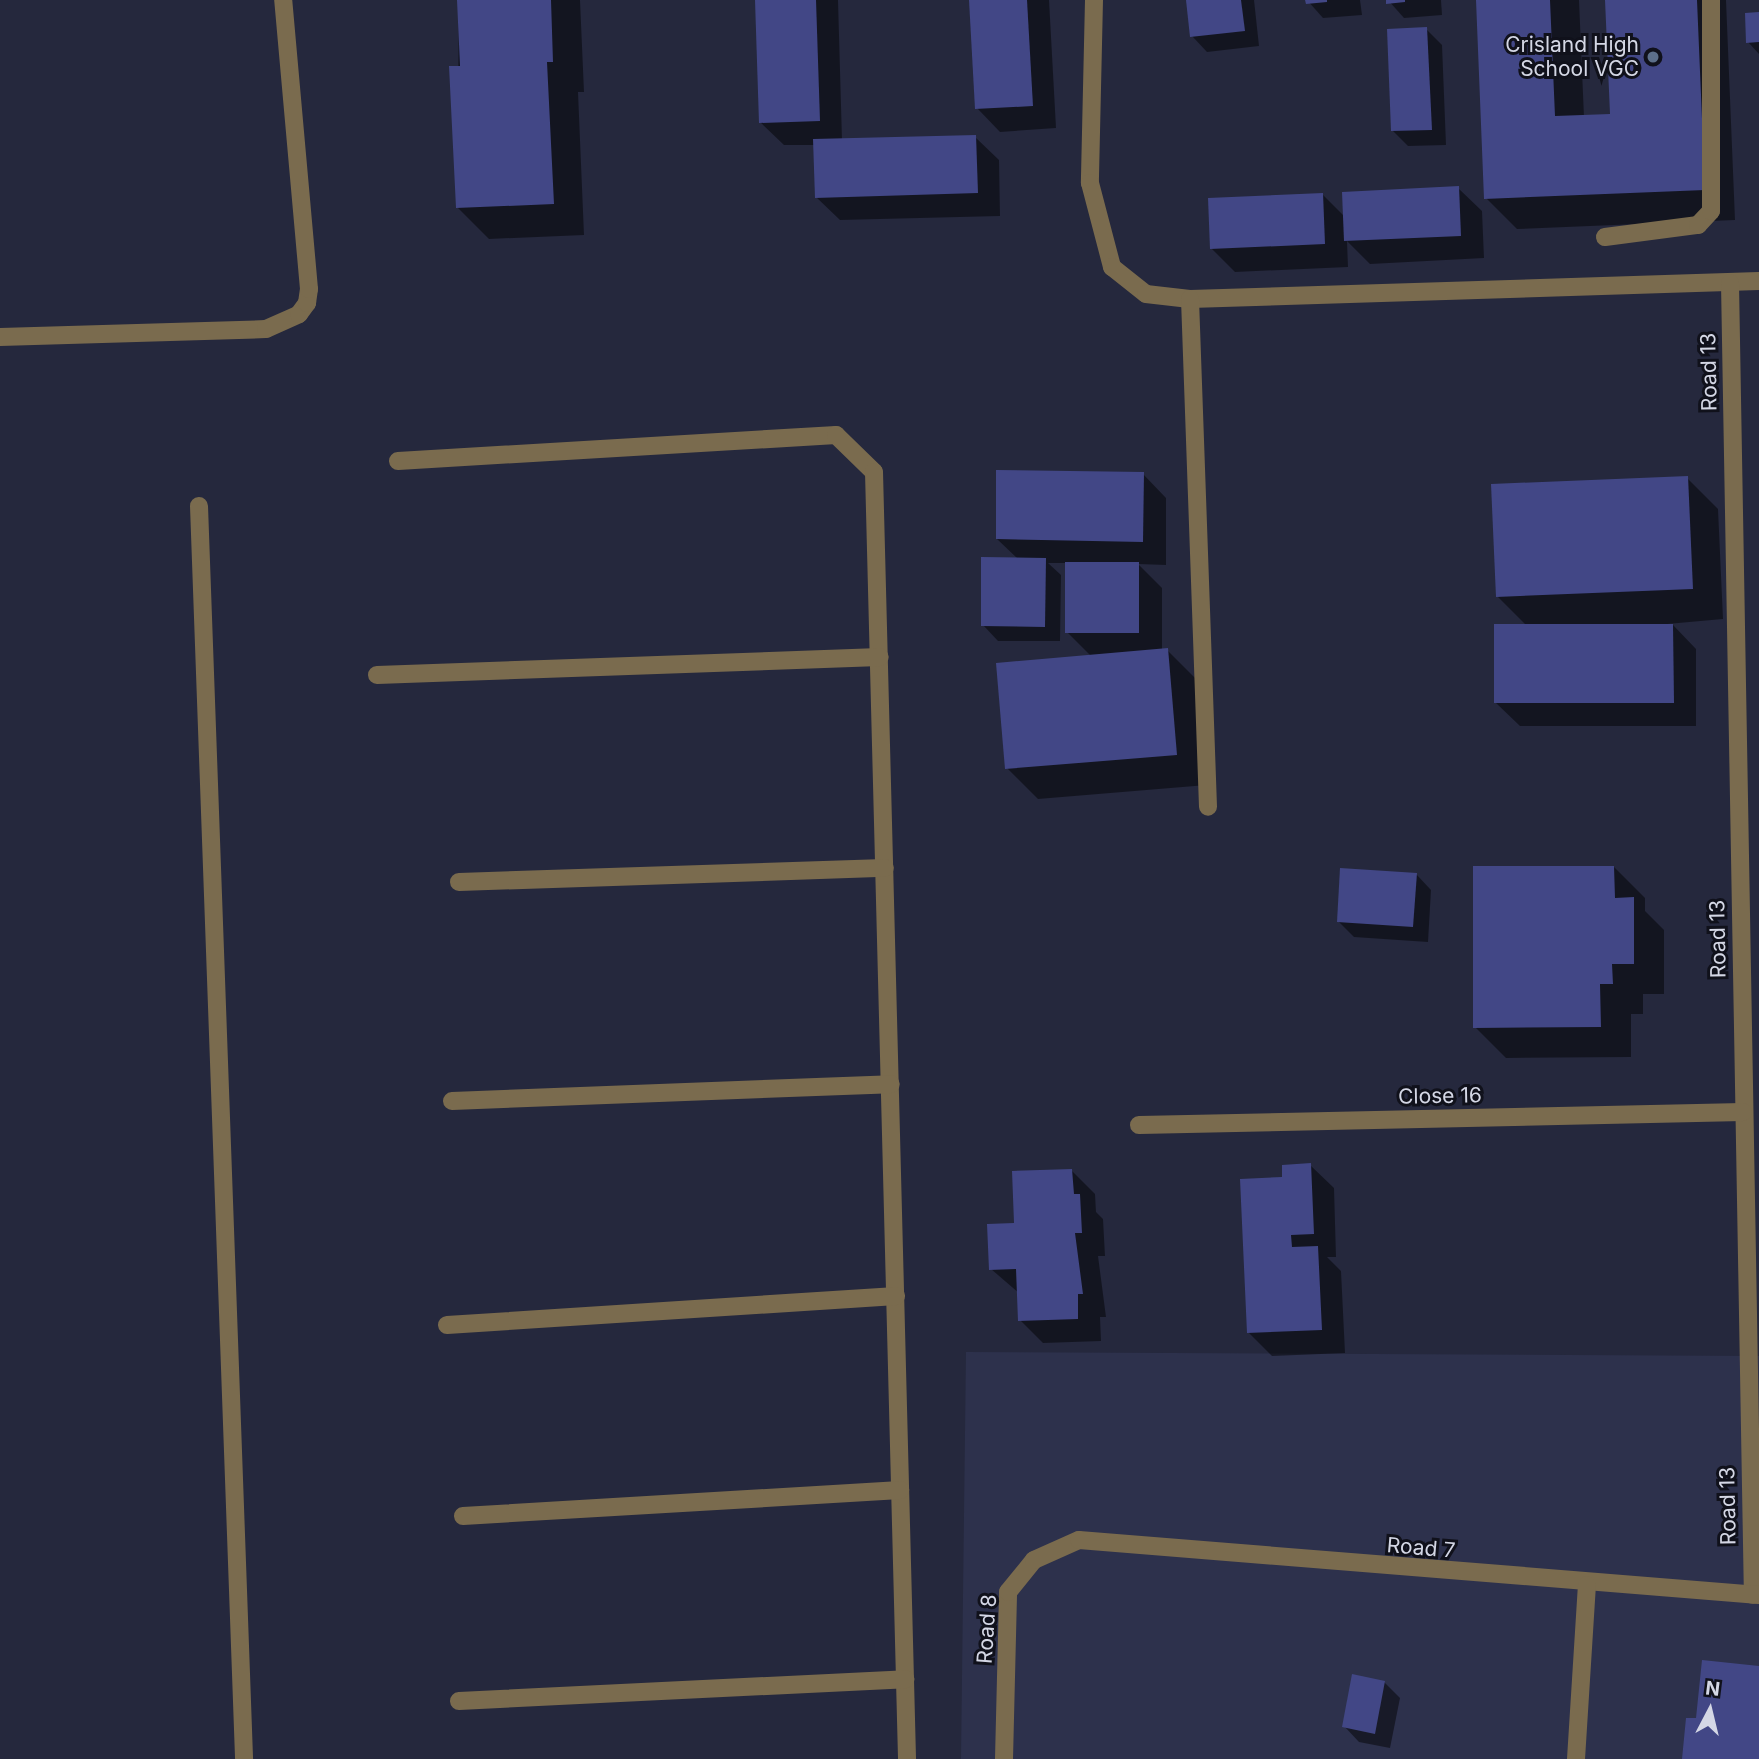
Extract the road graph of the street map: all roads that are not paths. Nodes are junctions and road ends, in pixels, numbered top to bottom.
1 (283, 0) edge
2 (1094, 0) edge
3 (1711, 0) edge
4 (1605, 237) dead end
5 (1759, 281) edge
6 (1730, 283) junction
7 (1190, 299) junction
8 (0, 337) edge
9 (398, 461) dead end
10 (199, 506) dead end
11 (880, 657) junction
12 (377, 675) dead end
13 (1208, 807) dead end
14 (885, 868) junction
15 (459, 882) dead end
16 (1751, 1069) edge
17 (891, 1084) junction
18 (452, 1101) dead end
19 (1743, 1112) junction
20 (1139, 1125) dead end
21 (896, 1296) junction
22 (447, 1325) dead end
23 (900, 1490) junction
24 (463, 1516) dead end
25 (1079, 1540) joint
26 (1587, 1585) junction
27 (1756, 1595) edge
28 (905, 1679) junction
29 (459, 1701) dead end
30 (244, 1759) edge
31 (907, 1759) edge
32 (1004, 1759) edge
33 (1576, 1759) edge

1 - 8 street
2 - 7 street
3 - 4 street
5 - 6 street
6 - 7 street
6 - 16 street, Road 13
7 - 13 street
9 - 11 street
10 - 30 street
11 - 12 street
11 - 14 street
14 - 15 street
14 - 17 street
16 - 19 street, Road 13
17 - 18 street
17 - 21 street
19 - 20 street, Close 16
19 - 27 street, Road 13
21 - 22 street
21 - 23 street
23 - 24 street
23 - 28 street
25 - 26 street, Road 7
25 - 32 street, Road 8
26 - 27 street, Road 7
26 - 33 street
28 - 29 street
28 - 31 street

